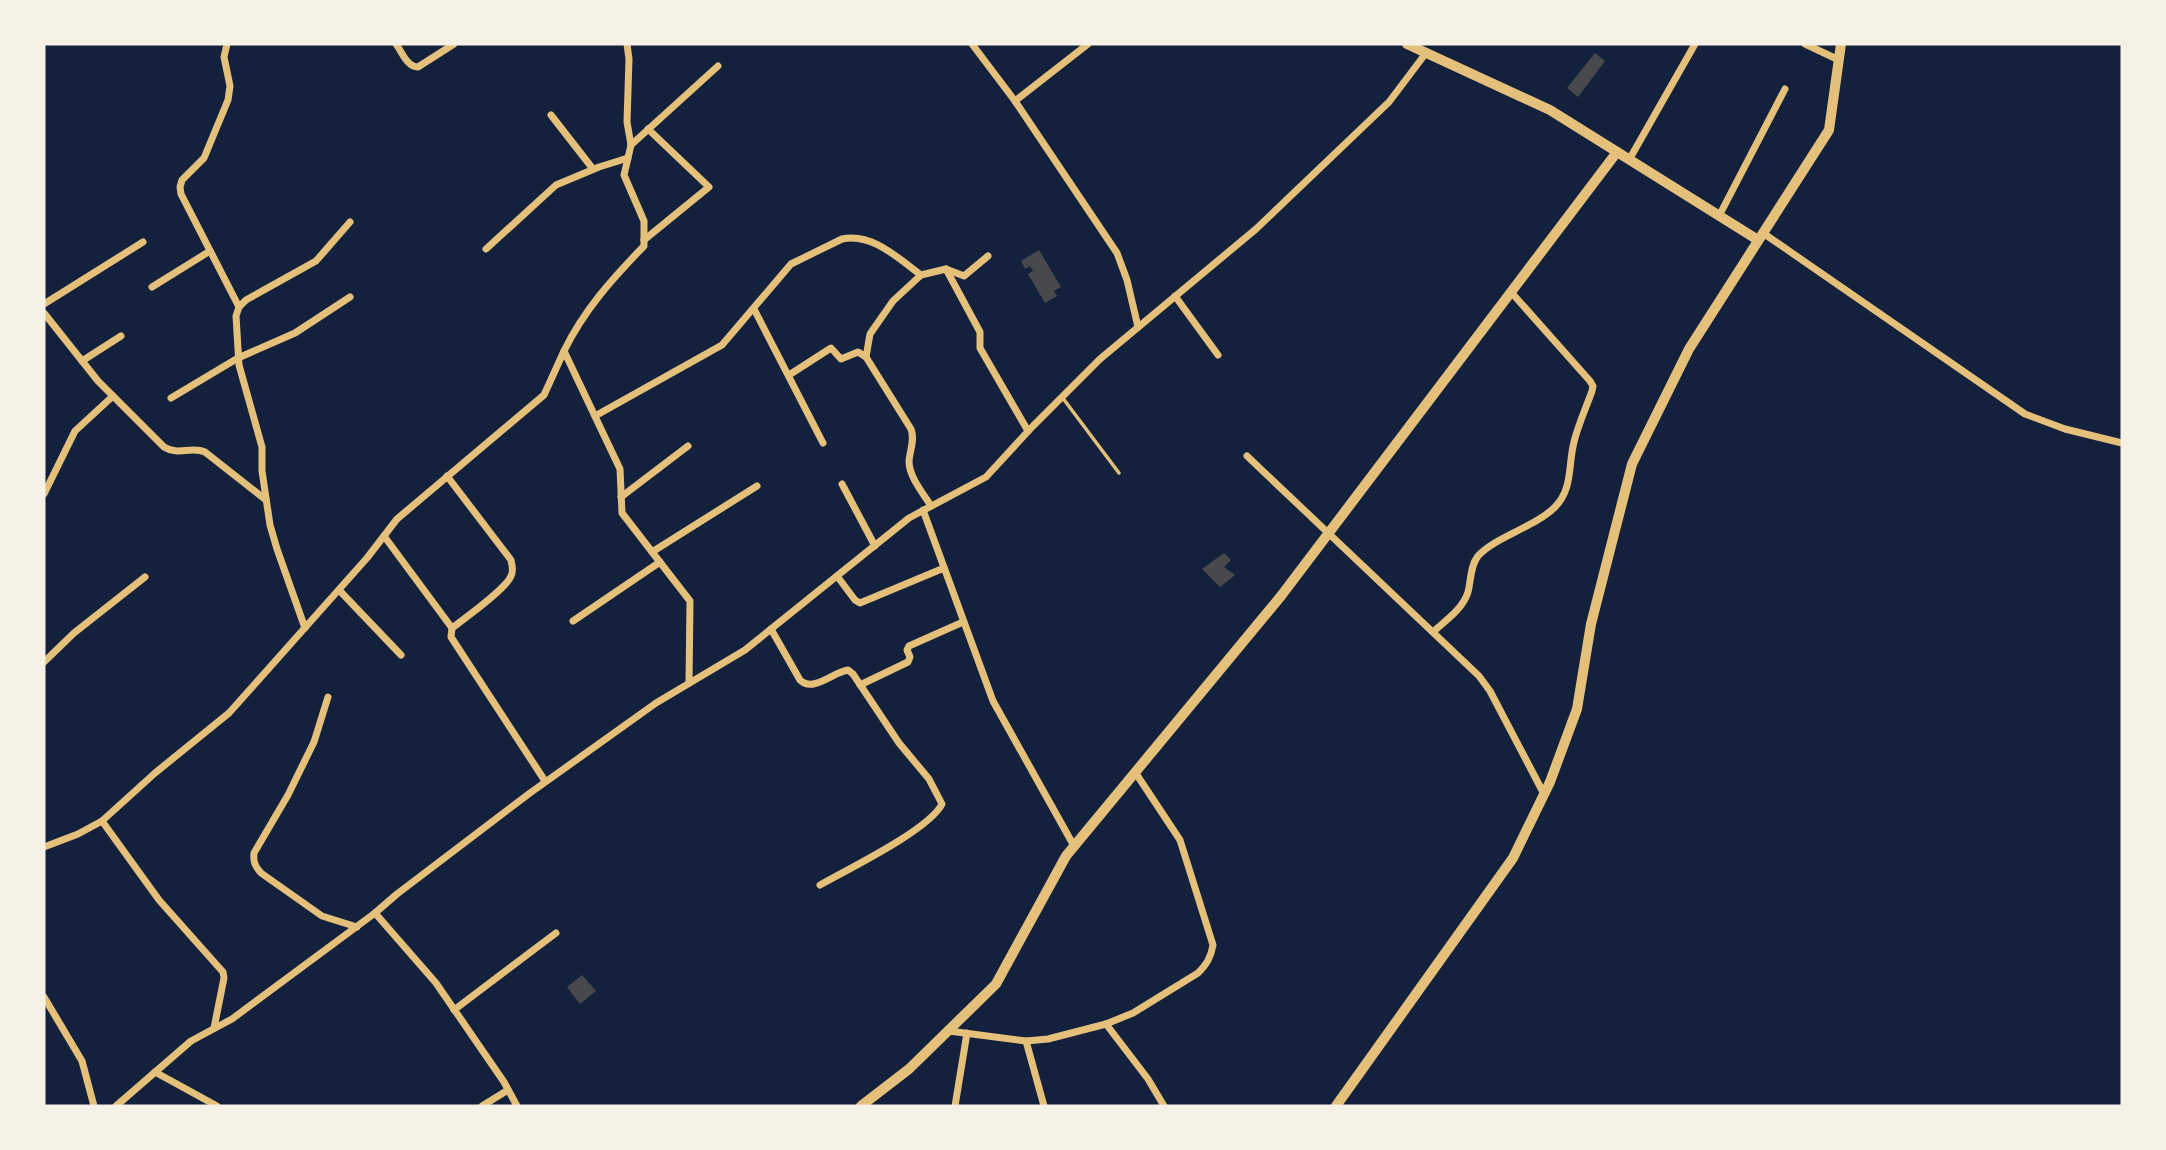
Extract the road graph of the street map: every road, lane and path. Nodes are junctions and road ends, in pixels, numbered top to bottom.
1 (227, 44) edge
2 (396, 44) edge
3 (454, 44) edge
4 (627, 44) edge
5 (972, 44) edge
6 (1088, 44) edge
7 (1406, 44) edge
8 (1695, 44) edge
9 (1805, 44) edge
10 (1841, 44) edge
11 (1422, 49) edge
12 (1839, 60) junction
13 (718, 66) dead end
14 (1785, 89) dead end
15 (1015, 102) junction
16 (551, 115) dead end
17 (648, 129) junction
18 (631, 145) junction
19 (1617, 152) junction
20 (628, 159) junction
21 (1629, 160) junction
22 (593, 169) junction
23 (1719, 216) junction
24 (350, 222) dead end
25 (1761, 237) junction
26 (644, 240) junction
27 (143, 242) dead end
28 (486, 249) dead end
29 (210, 251) junction
30 (988, 256) dead end
31 (946, 269) junction
32 (921, 275) junction
33 (152, 287) dead end
34 (1511, 292) junction
35 (1175, 296) junction
36 (350, 297) dead end
37 (44, 304) edge
38 (239, 307) junction
39 (754, 309) junction
40 (44, 313) edge
41 (1138, 327) junction
42 (121, 336) dead end
43 (564, 351) junction
44 (1218, 355) dead end
45 (866, 357) junction
46 (238, 358) junction
47 (82, 361) junction
48 (789, 375) junction
49 (113, 396) junction
50 (1062, 397) junction
51 (171, 398) dead end
52 (596, 416) junction
53 (1028, 430) junction
54 (823, 443) dead end
55 (2122, 443) edge
56 (688, 446) dead end
57 (1247, 456) dead end
58 (1119, 473) dead end
59 (447, 476) junction
60 (842, 484) dead end
61 (757, 486) dead end
62 (44, 494) edge
63 (621, 497) junction
64 (266, 500) junction
65 (931, 506) junction
66 (923, 510) junction
67 (1329, 532) junction
68 (384, 536) junction
69 (875, 547) junction
70 (652, 552) junction
71 (660, 562) junction
72 (944, 568) junction
73 (837, 576) junction
74 (145, 578) dead end
75 (339, 590) junction
76 (573, 621) dead end
77 (963, 622) junction
78 (305, 628) junction
79 (452, 628) junction
80 (771, 629) junction
81 (1433, 632) junction
82 (401, 655) dead end
83 (44, 662) edge
84 (689, 683) junction
85 (860, 685) junction
86 (328, 697) dead end
87 (1135, 772) junction
88 (545, 781) junction
89 (1544, 794) junction
90 (102, 821) junction
91 (1074, 846) junction
92 (44, 847) edge
93 (820, 885) dead end
94 (375, 914) junction
95 (357, 927) junction
96 (556, 933) dead end
97 (44, 997) edge
98 (454, 1010) junction
99 (1106, 1024) junction
100 (214, 1028) junction
101 (949, 1031) junction
102 (967, 1033) junction
103 (1026, 1041) junction
104 (155, 1072) junction
105 (508, 1090) junction
106 (94, 1106) edge
107 (116, 1106) edge
108 (218, 1106) edge
109 (482, 1106) edge
110 (517, 1106) edge
111 (861, 1106) edge
112 (955, 1106) edge
113 (1044, 1106) edge
114 (1164, 1106) edge
115 (1336, 1106) edge

1 - 29 street
2 - 3 street
4 - 18 street
5 - 15 street
6 - 15 street
7 - 11 street
8 - 21 street
9 - 12 street
10 - 12 main road
11 - 19 street
11 - 35 street
12 - 25 main road
13 - 17 street
14 - 23 street
15 - 41 street
16 - 22 street
17 - 18 street
17 - 26 street
18 - 20 street
19 - 21 street
19 - 34 street
20 - 22 street
20 - 26 street
21 - 23 street
22 - 28 street
23 - 25 street
24 - 38 street
25 - 55 street
25 - 89 main road
26 - 43 street
27 - 37 street
29 - 33 street
29 - 38 street
30 - 31 street
31 - 32 street
31 - 53 street
32 - 39 street
32 - 45 street
34 - 67 street
34 - 81 street
35 - 41 street
35 - 44 street
36 - 46 street
38 - 46 street
39 - 48 street
39 - 52 street
40 - 47 street
41 - 50 street
42 - 47 street
43 - 52 street
43 - 59 street
45 - 48 street
45 - 65 street
46 - 51 street
46 - 64 street
47 - 49 street
48 - 54 street
49 - 62 street
49 - 64 street
50 - 53 street
50 - 58 lane
52 - 63 street
53 - 65 street
56 - 63 street
57 - 67 street
59 - 68 street
59 - 79 street
60 - 69 street
61 - 70 street
63 - 70 street
64 - 78 street
65 - 66 street
66 - 69 street
66 - 72 street
67 - 81 street
67 - 87 street
68 - 75 street
68 - 79 street
69 - 73 street
70 - 71 street
71 - 76 street
71 - 84 street
72 - 73 street
72 - 77 street
73 - 80 street
74 - 83 street
75 - 78 street
75 - 82 street
77 - 85 street
77 - 91 street
78 - 90 street
79 - 88 street
80 - 84 street
80 - 85 street
81 - 89 street
84 - 88 street
85 - 93 street
86 - 95 street
87 - 91 street
87 - 99 street
88 - 94 street
89 - 115 main road
90 - 92 street
90 - 100 street
91 - 101 street
94 - 95 street
94 - 98 street
95 - 100 street
96 - 98 street
97 - 106 street
98 - 105 street
99 - 103 street
99 - 114 street
100 - 104 street
101 - 102 street
101 - 111 street
102 - 103 street
102 - 112 street
103 - 113 street
104 - 107 street
104 - 108 street
105 - 109 street
105 - 110 street

